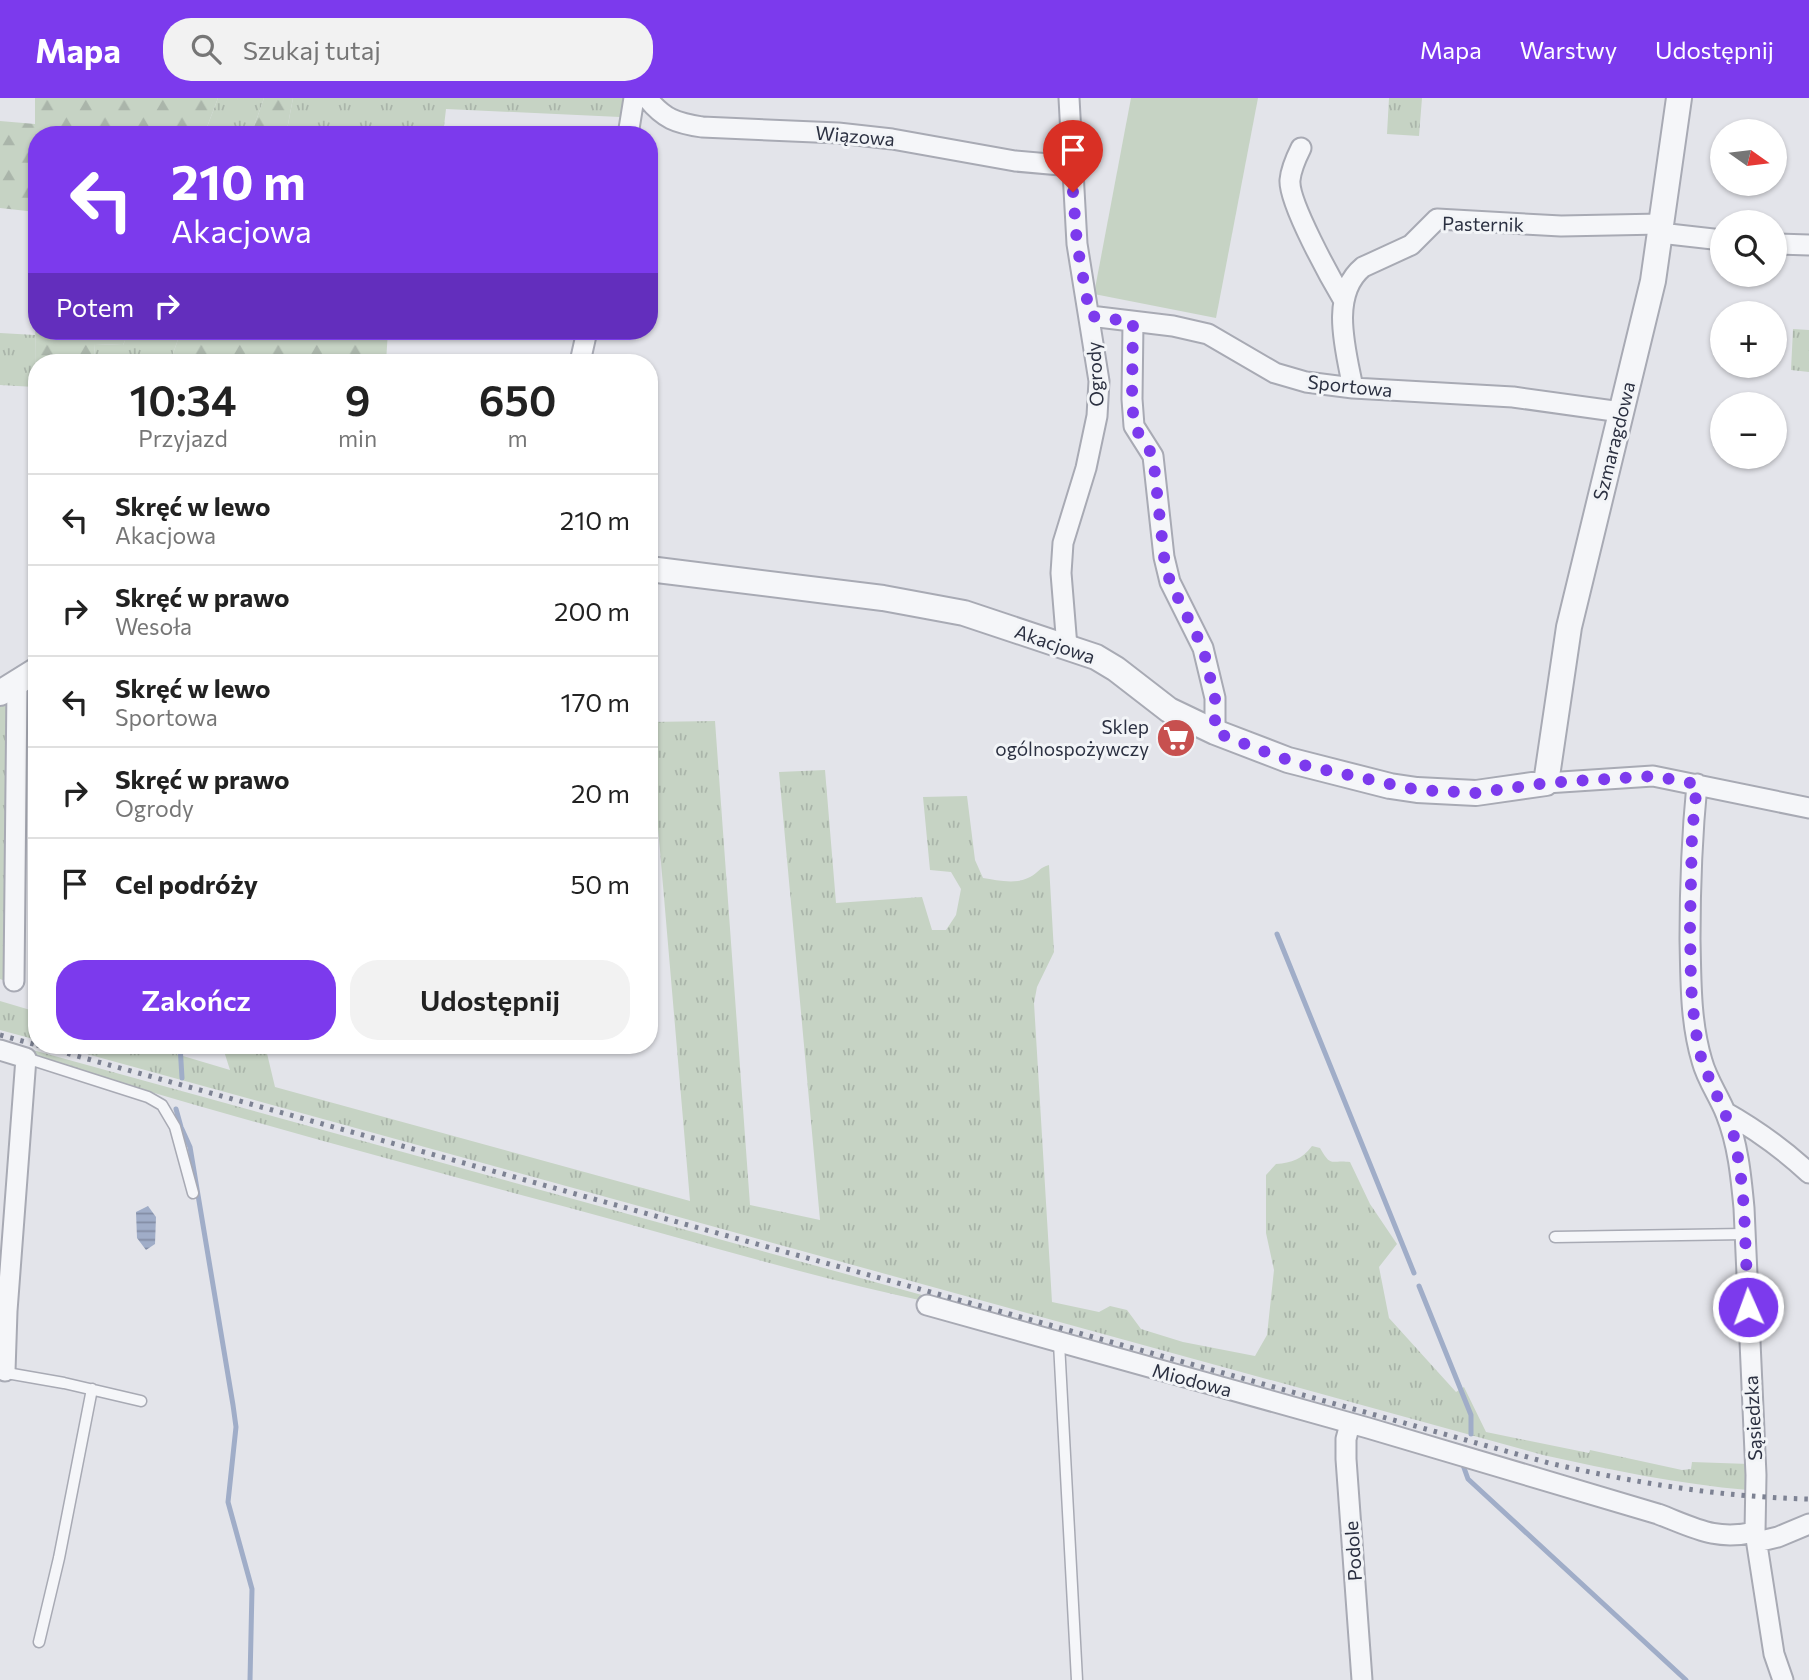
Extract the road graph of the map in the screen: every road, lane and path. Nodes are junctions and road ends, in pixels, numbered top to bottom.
1 (634, 98) edge
2 (647, 98) edge
3 (1069, 98) edge
4 (1679, 98) edge
5 (629, 126) edge
6 (1300, 148) dead end
7 (1072, 166) junction
8 (1661, 229) junction
9 (1710, 238) edge
10 (1787, 244) edge
11 (1809, 245) edge
12 (1344, 301) junction
13 (1090, 316) junction
14 (1133, 322) junction
15 (1353, 388) junction
16 (1621, 412) junction
17 (658, 570) edge
18 (1067, 647) junction
19 (28, 676) edge
20 (8, 689) edge
21 (1215, 732) junction
22 (1546, 783) junction
23 (1697, 784) junction
24 (1809, 808) edge
25 (14, 981) dead end
26 (0, 1050) edge
27 (26, 1058) junction
28 (1725, 1112) junction
29 (1809, 1174) edge
30 (193, 1193) dead end
31 (1745, 1234) junction
32 (1555, 1237) dead end
33 (927, 1305) dead end
34 (1059, 1343) junction
35 (3, 1371) edge
36 (92, 1389) junction
37 (141, 1401) dead end
38 (1350, 1424) junction
39 (1809, 1524) edge
40 (1756, 1537) junction
41 (39, 1642) dead end
42 (1077, 1680) edge
43 (1362, 1680) edge
44 (1783, 1680) edge

1 - 5 street
2 - 7 street, Wiązowa
3 - 7 street, Ogrody
4 - 8 street, Szmaragdowa
6 - 12 street
7 - 13 street, Ogrody
8 - 9 street, Pasternik
8 - 12 street, Pasternik
8 - 16 street, Szmaragdowa
10 - 11 street
12 - 15 street, Pasternik
13 - 14 street, Sportowa
13 - 18 street, Ogrody
14 - 15 street, Sportowa
14 - 21 street
15 - 16 street, Sportowa
16 - 22 street, Szmaragdowa
17 - 18 street, Akacjowa
18 - 21 street, Akacjowa
19 - 20 street
20 - 25 street
21 - 22 street, Akacjowa
22 - 23 street, Akacjowa
23 - 24 street, Akacjowa
23 - 28 street, Sąsiedzka
26 - 27 street
27 - 30 lane
27 - 35 street
28 - 29 street
28 - 31 street, Sąsiedzka
31 - 32 lane
31 - 40 street, Sąsiedzka
33 - 34 street, Miodowa
34 - 38 street, Miodowa
34 - 42 lane
35 - 36 lane
36 - 37 lane
36 - 41 lane
38 - 40 street, Miodowa
38 - 43 street, Podole
39 - 40 street, Miodowa
40 - 44 street, Sąsiedzka

